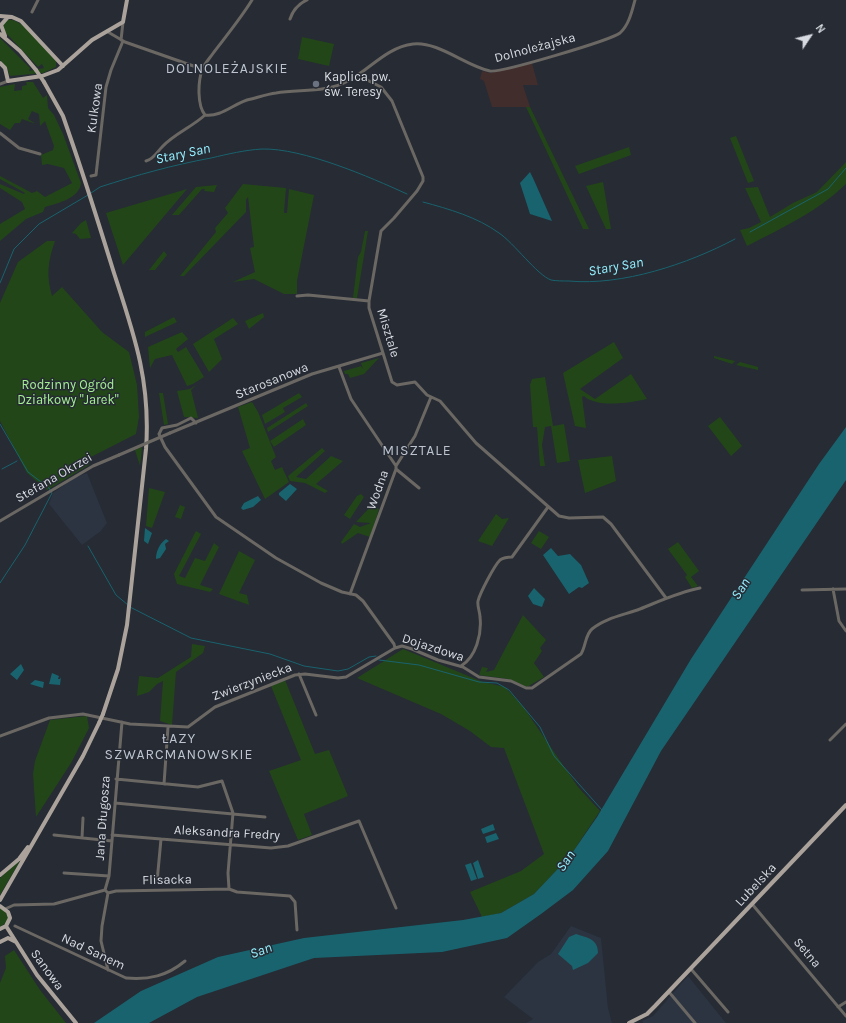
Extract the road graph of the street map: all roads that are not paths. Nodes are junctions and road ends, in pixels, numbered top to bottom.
1 (38, 0) edge
2 (127, 0) edge
3 (252, 0) edge
4 (307, 0) edge
5 (635, 0) edge
6 (32, 12) dead end
7 (0, 16) edge
8 (9, 17) junction
9 (290, 19) dead end
10 (123, 22) junction
11 (108, 32) junction
12 (0, 34) edge
13 (122, 40) junction
14 (8, 41) junction
15 (0, 63) edge
16 (63, 66) junction
17 (202, 69) junction
18 (357, 76) junction
19 (8, 81) junction
20 (0, 84) edge
21 (205, 115) junction
22 (0, 133) edge
23 (40, 154) dead end
24 (146, 161) dead end
25 (91, 176) dead end
26 (297, 296) dead end
27 (369, 301) junction
28 (383, 353) junction
29 (339, 367) junction
30 (431, 397) junction
31 (196, 422) junction
32 (170, 433) joint
33 (396, 468) junction
34 (419, 488) dead end
35 (548, 507) junction
36 (0, 521) edge
37 (700, 588) dead end
38 (833, 589) junction
39 (846, 589) edge
40 (802, 590) dead end
41 (350, 594) junction
42 (666, 598) junction
43 (846, 631) edge
44 (394, 646) junction
45 (461, 666) junction
46 (299, 674) junction
47 (316, 715) dead end
48 (122, 722) junction
49 (846, 724) edge
50 (168, 727) junction
51 (1, 734) edge
52 (830, 740) dead end
53 (116, 779) junction
54 (164, 784) junction
55 (115, 803) junction
56 (844, 806) edge
57 (233, 813) junction
58 (846, 813) edge
59 (265, 817) dead end
60 (83, 818) dead end
61 (41, 829) junction
62 (54, 835) dead end
63 (112, 835) junction
64 (82, 838) junction
65 (161, 839) junction
66 (112, 841) junction
67 (230, 845) junction
68 (64, 872) dead end
69 (0, 875) edge
70 (109, 876) junction
71 (157, 882) dead end
72 (229, 889) junction
73 (105, 890) junction
74 (108, 893) junction
75 (1, 899) edge
76 (752, 904) junction
77 (396, 908) dead end
78 (4, 909) edge
79 (6, 926) junction
80 (15, 926) dead end
81 (0, 929) edge
82 (297, 930) dead end
83 (0, 942) edge
84 (16, 942) junction
85 (185, 961) dead end
86 (691, 968) junction
87 (108, 970) junction
88 (668, 992) junction
89 (846, 1002) edge
90 (838, 1007) junction
91 (728, 1012) dead end
92 (846, 1016) edge
93 (76, 1023) edge
94 (629, 1023) edge
95 (695, 1023) edge

1 - 6 street
2 - 10 main road
3 - 17 street
4 - 9 street
5 - 18 street, Dolnoleżajska
7 - 8 main road
8 - 14 main road
8 - 16 main road
10 - 11 main road
10 - 13 street
11 - 13 street
11 - 16 main road
12 - 14 main road
13 - 17 street
13 - 25 street, Kulkowa
14 - 61 main road, bridge
15 - 19 main road
16 - 19 main road
17 - 21 street
18 - 21 street, Dolnoleżajska
18 - 27 street, Misztale
19 - 20 street
21 - 24 street, Dolnoleżajska
22 - 23 street
26 - 27 street
27 - 28 street, Misztale
28 - 29 street, Starosanowa
28 - 30 street, Misztale
29 - 31 street, Starosanowa
29 - 33 street
30 - 33 street, Wodna
30 - 35 street, Misztale
31 - 32 street, Starosanowa
31 - 41 street, Dojazdowa
32 - 36 street, Stefana Okrzei, bridge
33 - 34 street
33 - 41 street, Wodna
35 - 42 street, Misztale
35 - 45 street
37 - 42 street, Dojazdowa
38 - 39 street
38 - 40 street
38 - 43 street
41 - 44 street, Dojazdowa
42 - 45 street, Dojazdowa
44 - 45 street, Dojazdowa
44 - 46 street, Zwierzyniecka
46 - 47 street
46 - 50 street, Zwierzyniecka
48 - 50 street, Zwierzyniecka
48 - 51 street, Zwierzyniecka
48 - 53 street, Jana Długosza
49 - 52 street
50 - 54 street
53 - 54 street
53 - 55 street, Jana Długosza
54 - 57 street
55 - 57 street
55 - 63 street, Jana Długosza
56 - 58 street
56 - 76 main road, Lubelska
57 - 59 street
57 - 67 street
60 - 64 street
61 - 69 main road
61 - 75 main road
62 - 64 street
63 - 65 street, Aleksandra Fredry
63 - 66 street, Jana Długosza
64 - 66 street
65 - 67 street, Aleksandra Fredry
65 - 71 street
66 - 70 street, Jana Długosza
67 - 72 street
67 - 77 street, Aleksandra Fredry
68 - 70 street
70 - 73 street, Jana Długosza
72 - 74 street, Flisacka
72 - 82 street, Flisacka
73 - 74 street
73 - 78 street
74 - 87 street
76 - 86 main road, Lubelska
76 - 90 street, Setna
78 - 79 main road
79 - 81 main road
79 - 84 main road, Sanowa
80 - 87 street, Nad Sanem
83 - 84 main road
84 - 93 main road, Sanowa
85 - 87 street, Nad Sanem
86 - 88 main road, Lubelska
86 - 91 street
88 - 94 main road, Lubelska
88 - 95 street
89 - 90 street
90 - 92 street, Setna

